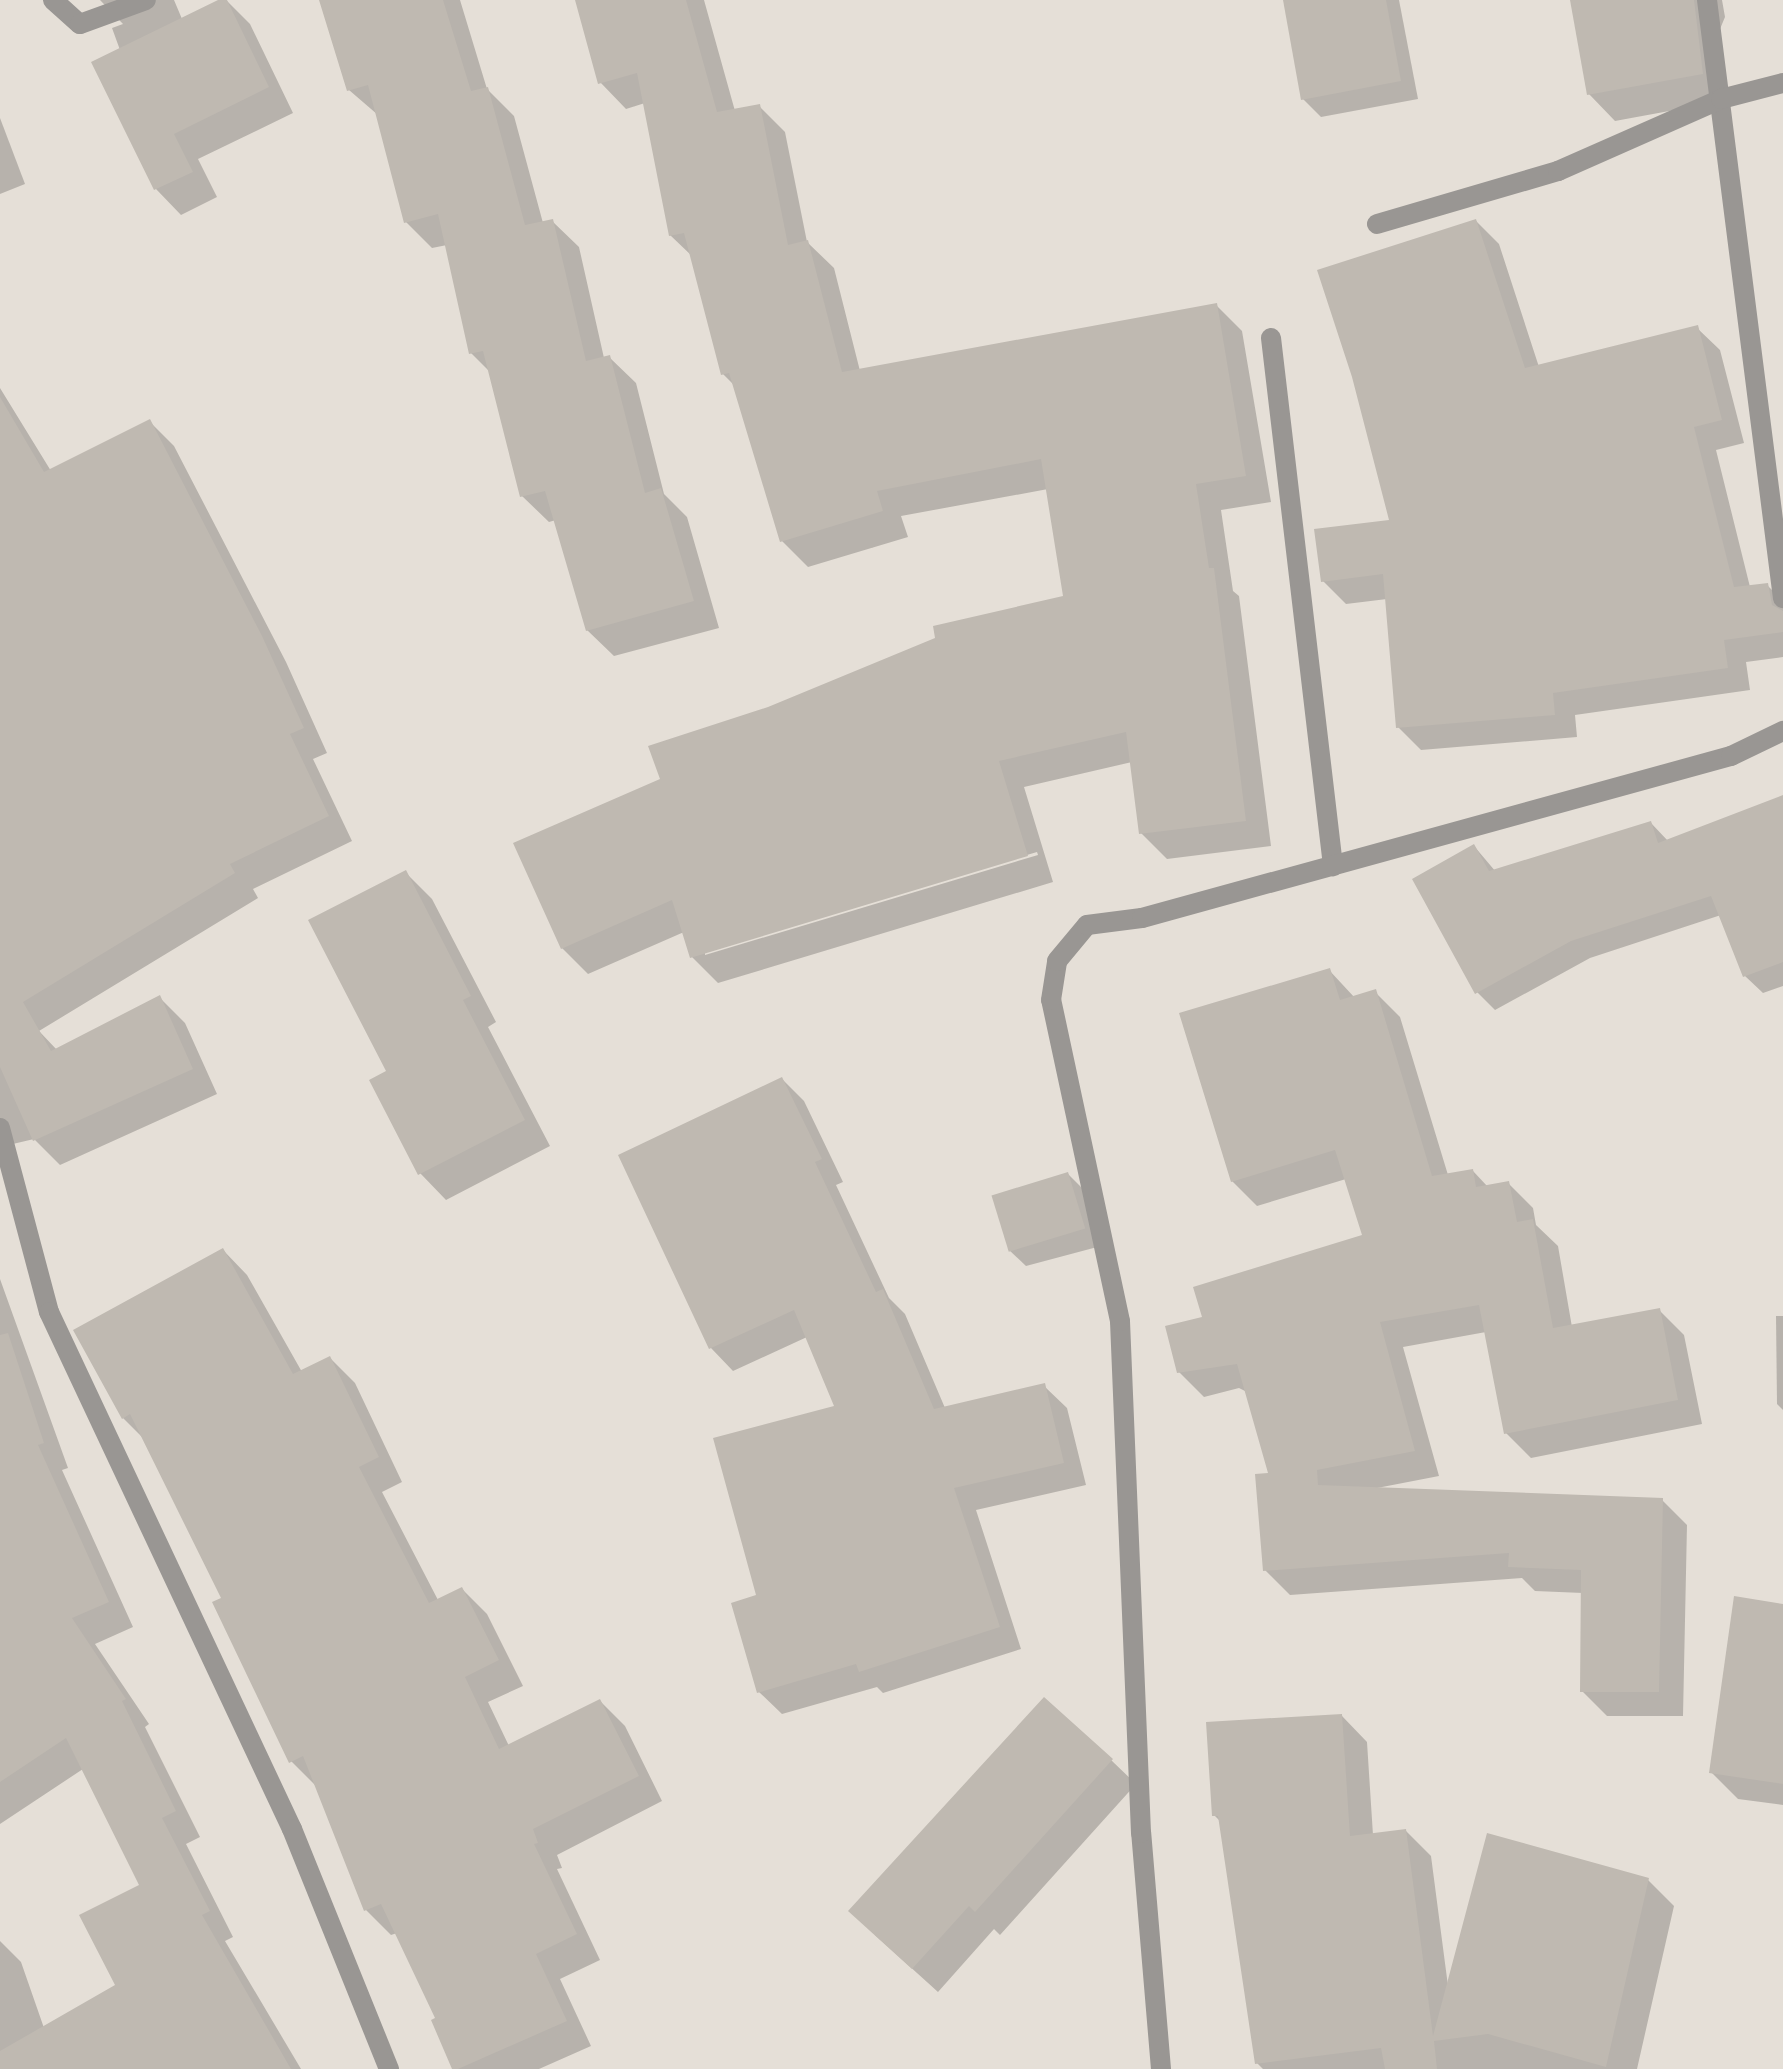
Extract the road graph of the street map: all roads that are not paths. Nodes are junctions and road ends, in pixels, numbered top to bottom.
1 (53, 0) edge
2 (146, 0) edge
3 (1707, 0) edge
4 (1783, 83) edge
5 (1721, 99) junction
6 (1377, 224) dead end
7 (1271, 338) dead end
8 (1783, 598) edge
9 (1783, 731) edge
10 (1333, 866) junction
11 (0, 1128) edge
12 (389, 2069) edge
13 (1161, 2069) edge

1 - 2 street
3 - 5 street
4 - 5 street
5 - 6 street
5 - 8 street
7 - 10 street
9 - 10 street
10 - 13 street
11 - 12 street

